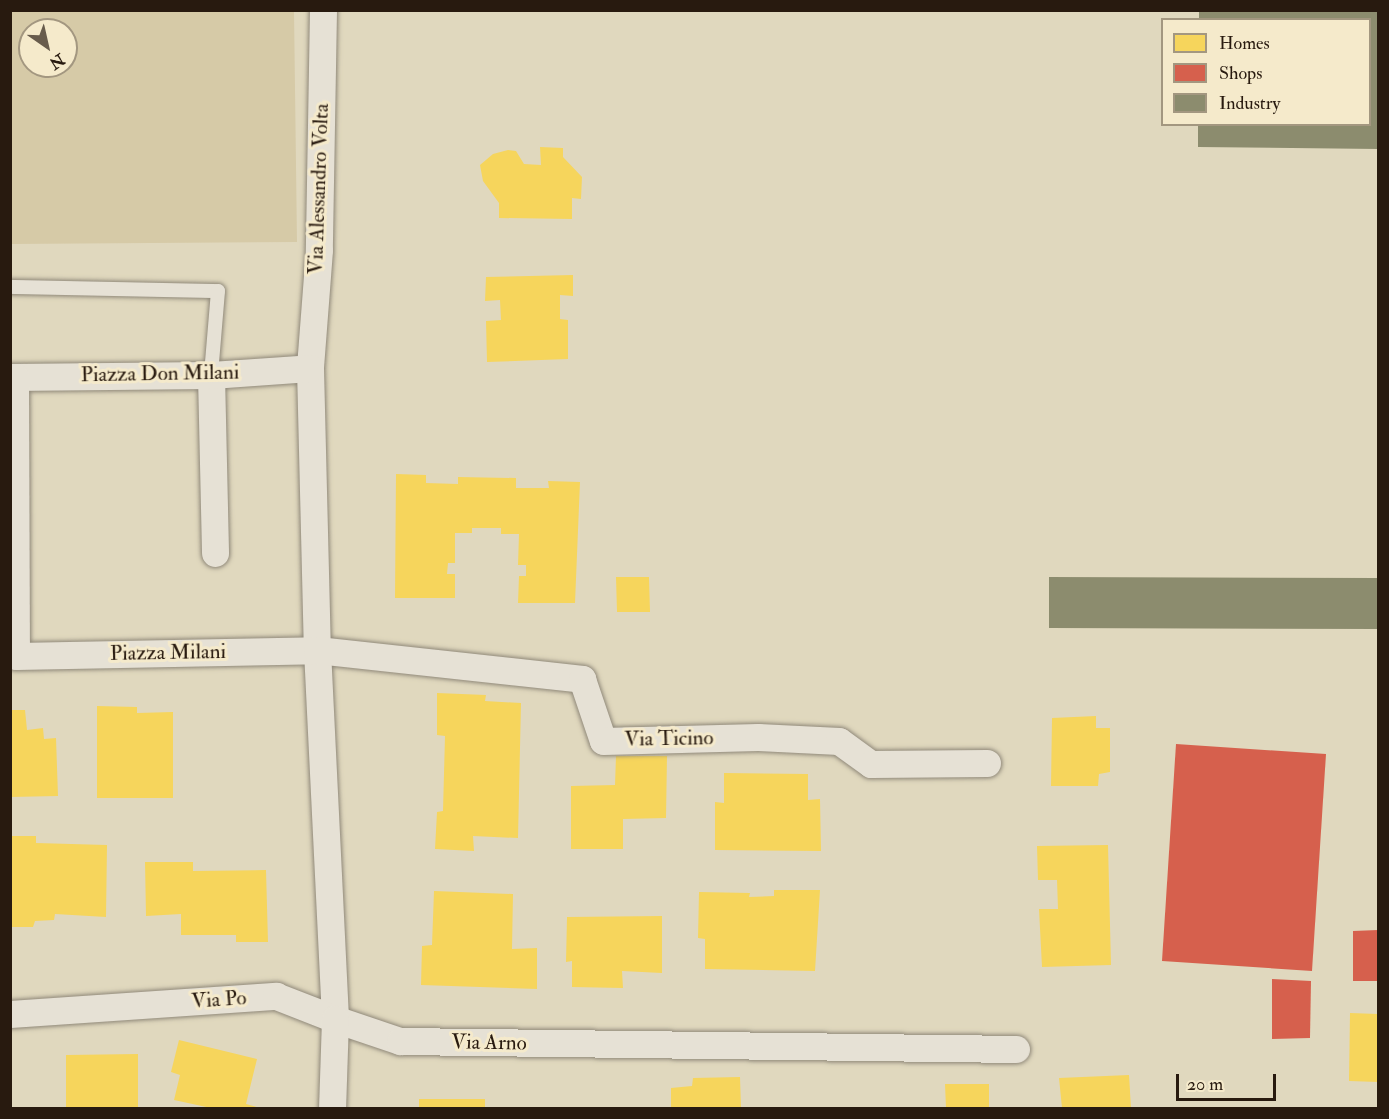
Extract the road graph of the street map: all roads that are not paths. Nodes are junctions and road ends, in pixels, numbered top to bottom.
1 (323, 10) edge
2 (10, 287) edge
3 (310, 368) junction
4 (211, 375) junction
5 (13, 377) edge
6 (215, 554) dead end
7 (317, 650) junction
8 (987, 763) dead end
9 (10, 1014) edge
10 (335, 1019) junction
11 (1016, 1049) dead end
12 (332, 1108) edge

1 - 3 street, Via Alessandro Volta
2 - 4 lane
3 - 4 street, Piazza Don Milani
3 - 7 street
4 - 5 street, Piazza Don Milani
4 - 6 street
5 - 7 street, Piazza Milani
7 - 8 street, Via Ticino
7 - 10 street
9 - 10 street, Via Po
10 - 11 street, Via Arno
10 - 12 street

